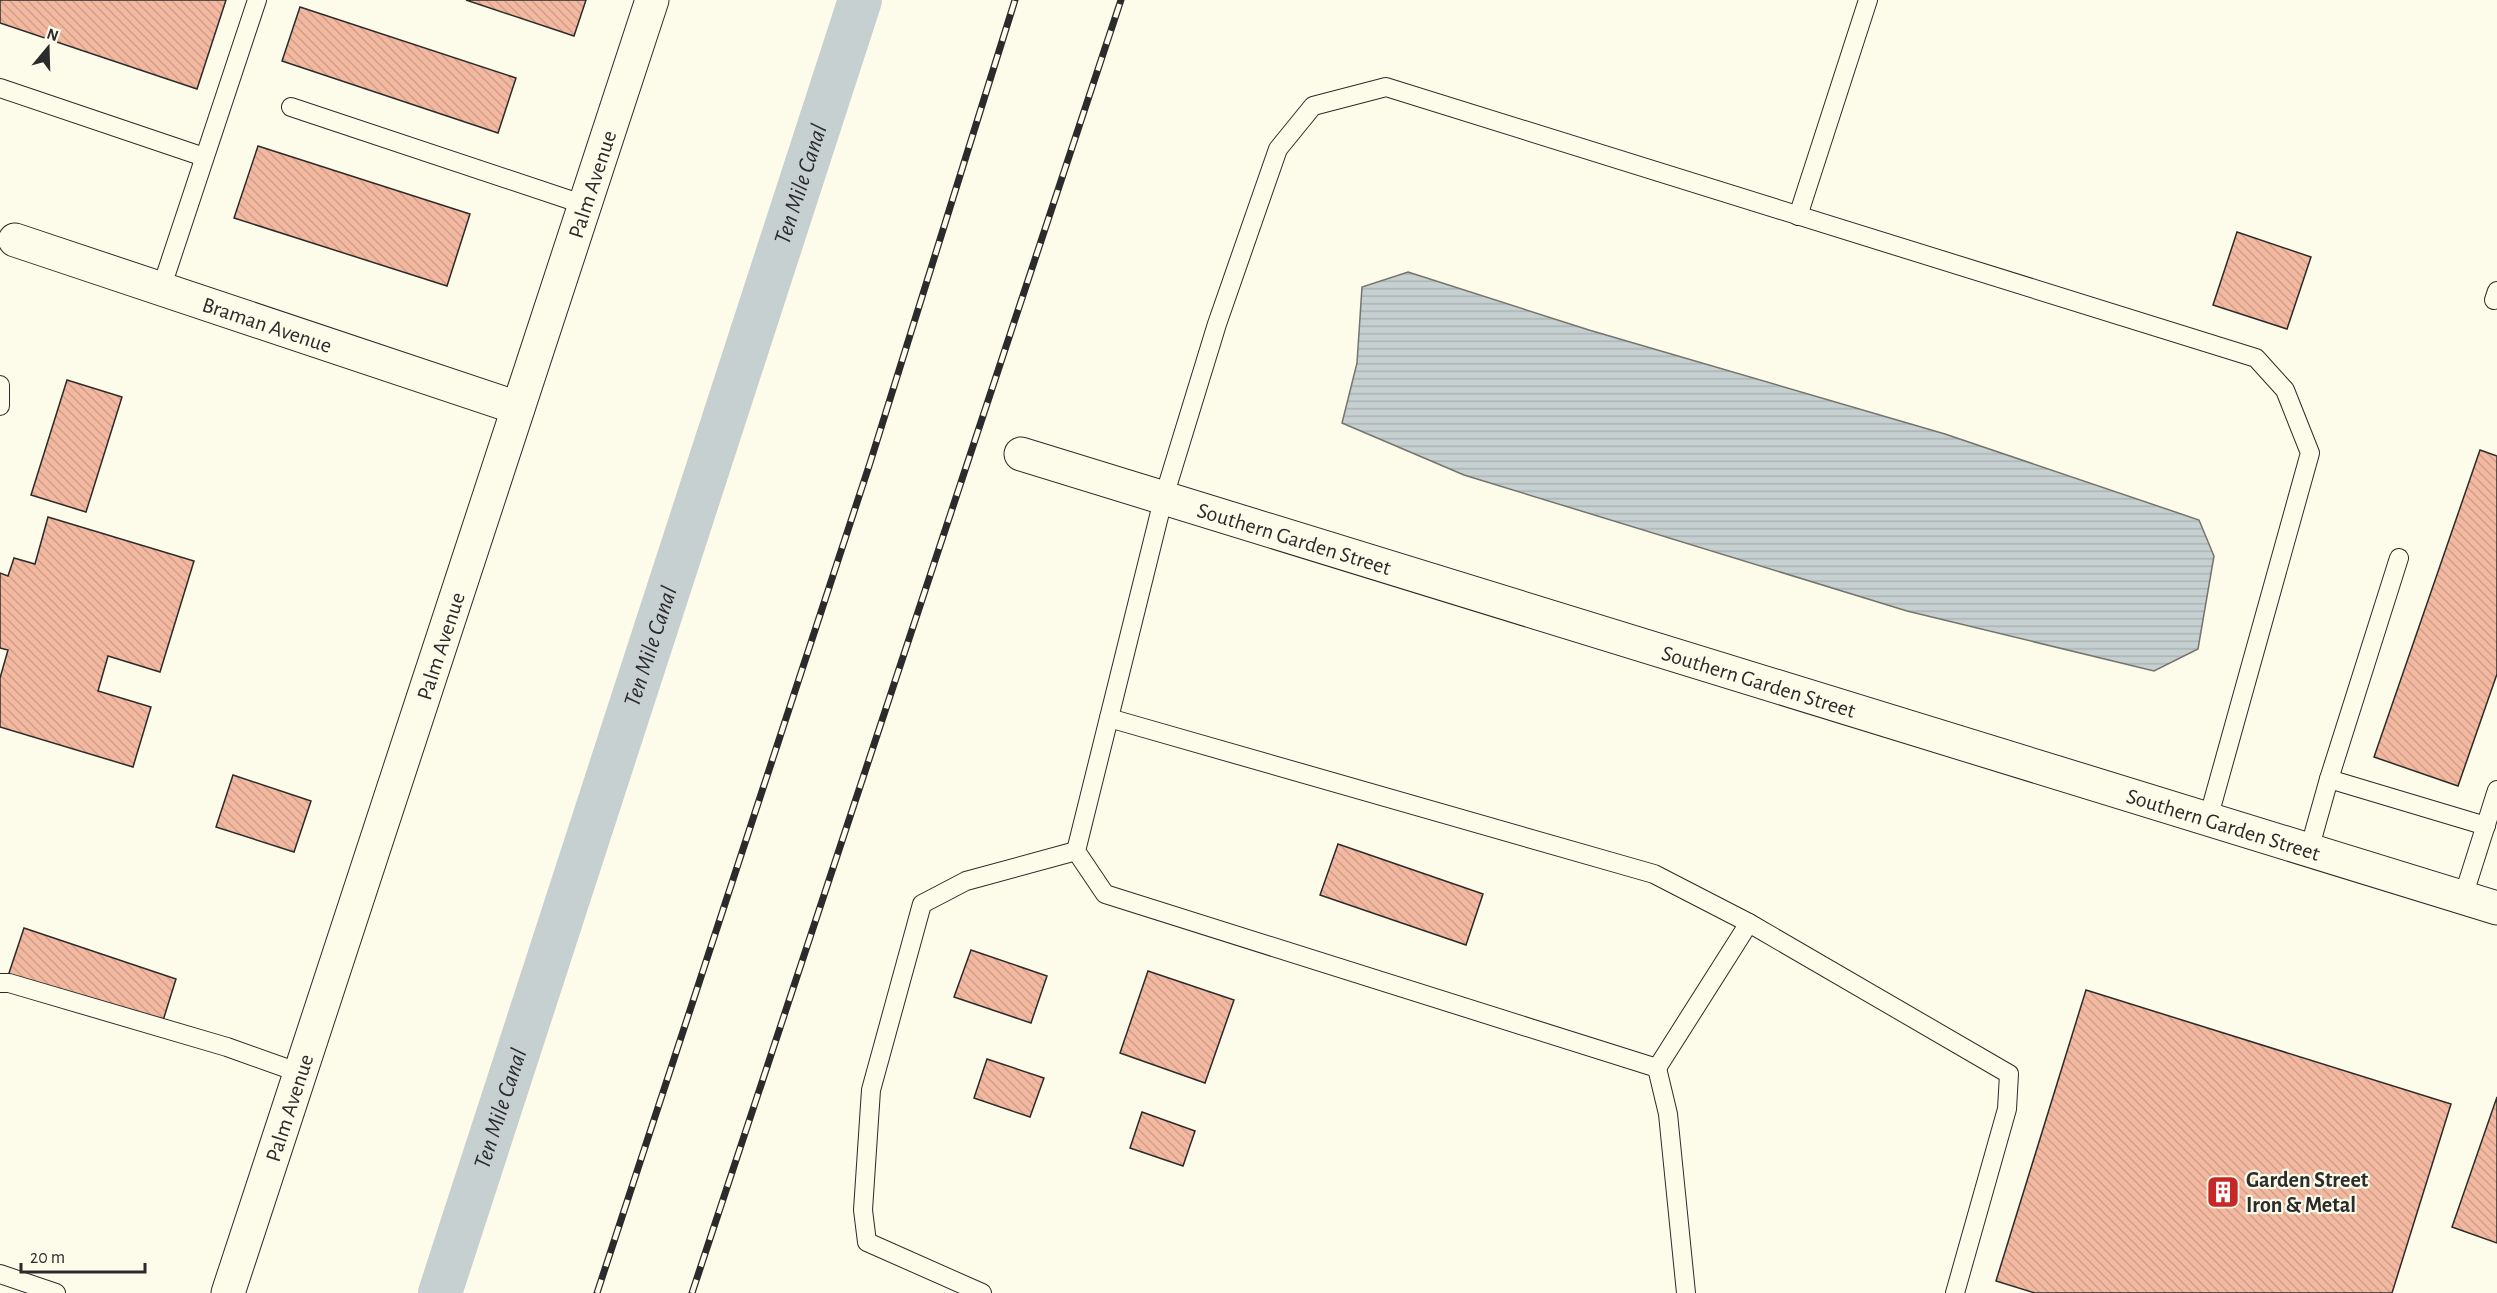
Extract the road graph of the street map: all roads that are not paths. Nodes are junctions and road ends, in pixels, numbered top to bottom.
1 (257, 0) edge
2 (651, 0) edge
3 (1868, 0) edge
4 (0, 88) edge
5 (291, 107) dead end
6 (204, 157) junction
7 (585, 205) junction
8 (1798, 216) junction
9 (15, 240) dead end
10 (161, 289) junction
11 (0, 385) edge
12 (0, 406) edge
13 (518, 408) junction
14 (1021, 454) dead end
15 (1163, 500) junction
16 (2399, 558) dead end
17 (1109, 718) junction
18 (2329, 778) junction
19 (2497, 790) edge
20 (2208, 819) junction
21 (2486, 826) junction
22 (2309, 850) junction
23 (1076, 851) junction
24 (2463, 897) junction
25 (2497, 908) edge
26 (1749, 923) junction
27 (0, 983) edge
28 (1657, 1068) junction
29 (300, 1073) junction
30 (0, 1274) edge
31 (56, 1293) edge
32 (228, 1293) edge
33 (982, 1293) edge
34 (1686, 1293) edge
35 (1955, 1293) edge

1 - 6 lane
2 - 7 street, Palm Avenue
3 - 8 lane
4 - 6 lane
5 - 7 lane
6 - 10 lane
7 - 13 street, Palm Avenue
8 - 15 lane
8 - 20 lane
9 - 10 street, Braman Avenue
10 - 13 street, Braman Avenue
11 - 12 lane
13 - 29 street, Palm Avenue
14 - 15 street, Southern Garden Street
15 - 17 lane
15 - 20 street, Southern Garden Street
16 - 18 lane
17 - 23 lane
17 - 26 lane
18 - 21 lane
18 - 22 lane
19 - 21 lane
20 - 22 street, Southern Garden Street
21 - 24 lane
22 - 24 street, Southern Garden Street
23 - 28 lane
23 - 33 lane
24 - 25 street, Southern Garden Street
26 - 28 lane
26 - 35 lane
27 - 29 lane
28 - 34 lane
29 - 32 street, Palm Avenue
30 - 31 lane

